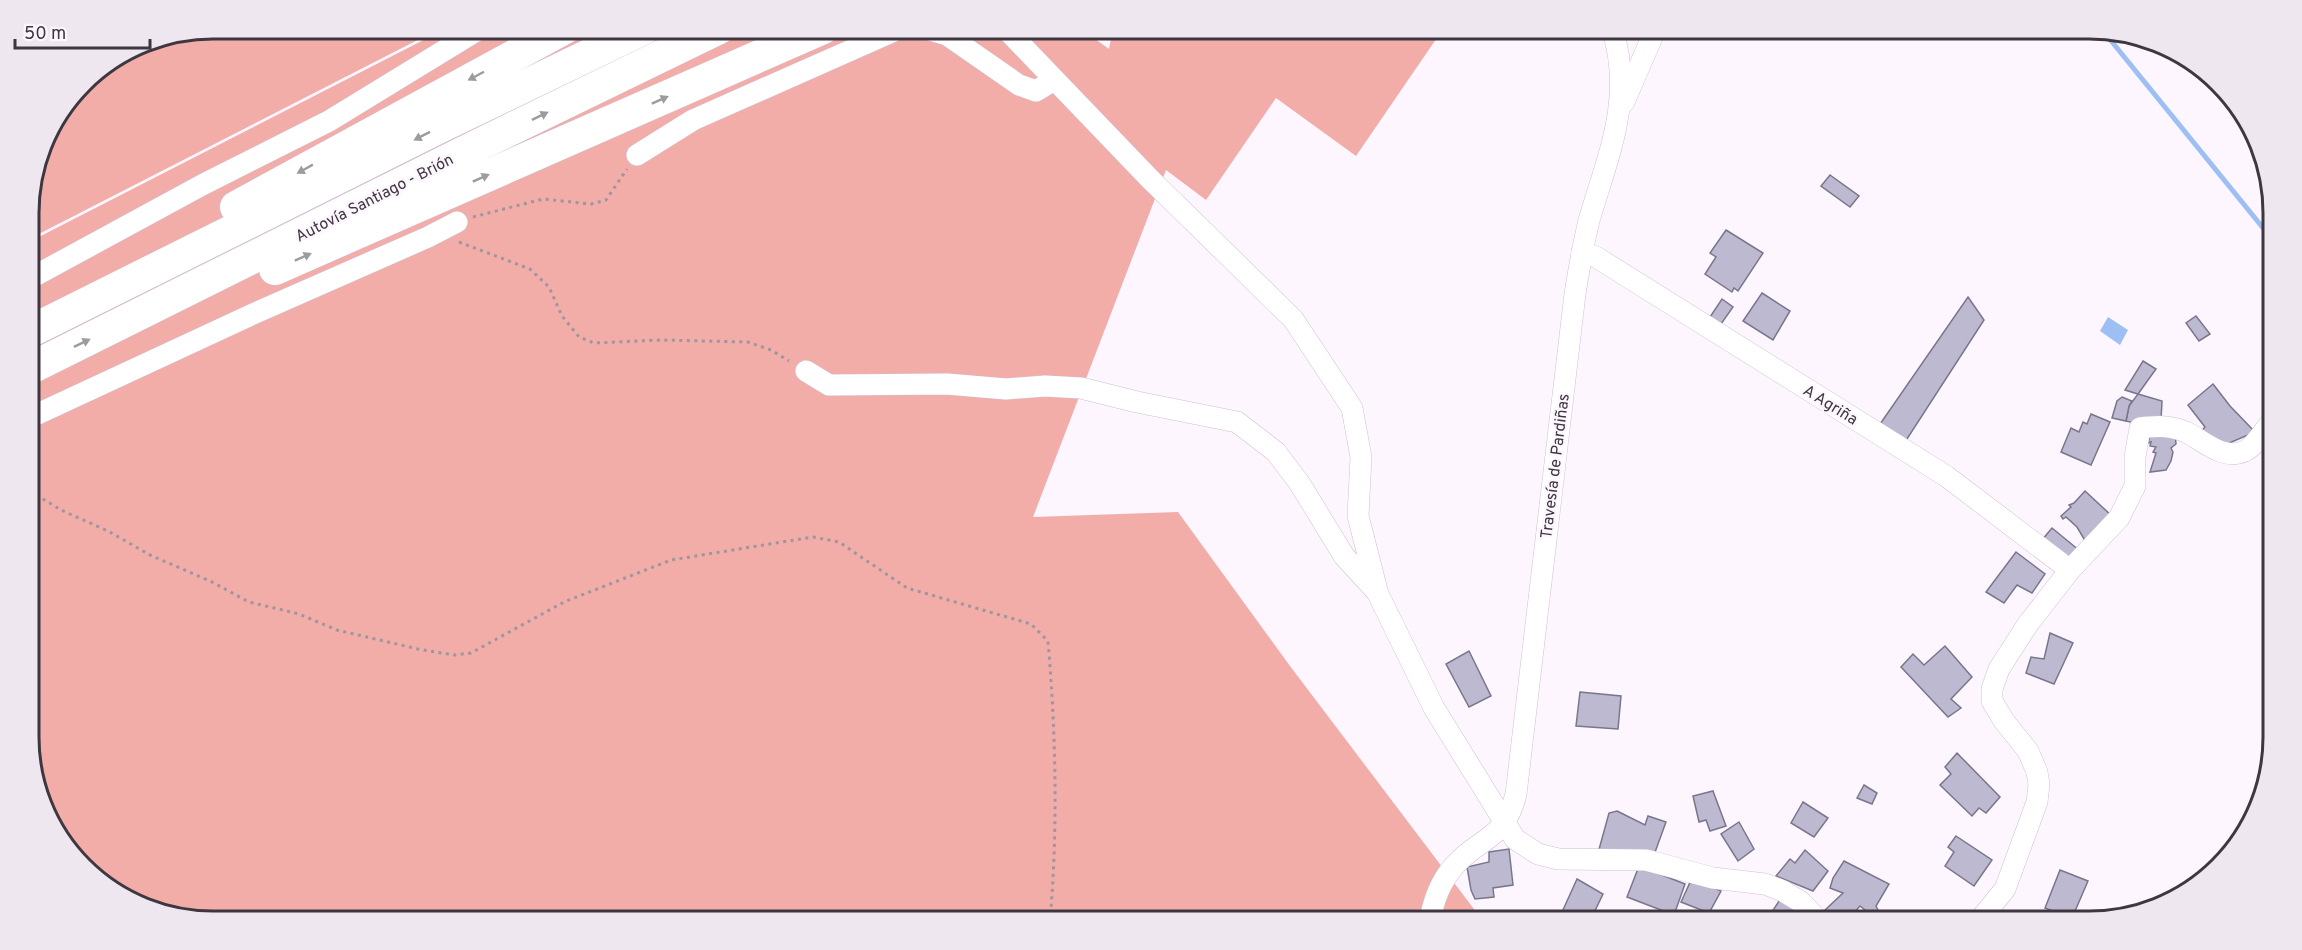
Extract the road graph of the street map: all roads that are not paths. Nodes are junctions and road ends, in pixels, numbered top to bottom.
1 (463, 39) edge
2 (545, 39) edge
3 (622, 39) edge
4 (696, 39) edge
5 (799, 39) edge
6 (876, 39) edge
7 (953, 39) edge
8 (1015, 39) edge
9 (1614, 39) edge
10 (1651, 39) edge
11 (1054, 80) junction
12 (1620, 111) junction
13 (637, 156) road end
14 (449, 226) road end
15 (1582, 252) junction
16 (39, 274) edge
17 (98, 298) junction
18 (149, 310) junction
19 (39, 327) edge
20 (39, 364) edge
21 (806, 371) road end
22 (39, 413) edge
23 (2263, 432) edge
24 (2070, 570) junction
25 (1378, 594) junction
26 (1504, 823) junction
27 (1433, 911) edge
28 (1810, 911) edge
29 (1987, 911) edge

1 - 16 street
2 -> 17 highway
3 -> 17 highway, Autovía Santiago - Brión
18 -> 4 highway, Autovía Santiago - Brión
18 -> 5 highway
6 - 13 street
7 - 11 street
8 - 11 street
9 - 12 street
10 - 12 street
11 - 25 street
12 - 15 street, Travesía de Pardiñas
14 - 22 street
15 - 24 street, A Agriña
15 - 26 street, Travesía de Pardiñas
17 - 19 highway, Autovía Santiago - Brión
20 -> 18 highway, Autovía Santiago - Brión
21 - 25 street
23 - 24 street
24 - 29 street
25 - 26 street
26 - 27 street
26 - 28 street

